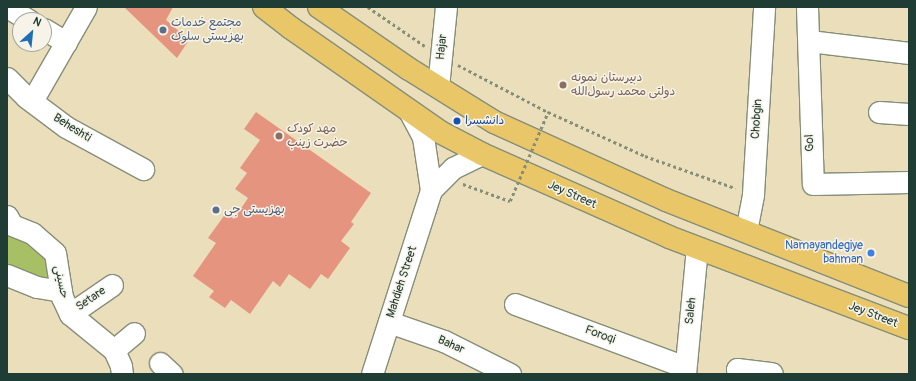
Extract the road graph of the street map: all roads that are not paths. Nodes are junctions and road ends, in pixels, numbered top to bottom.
1 (86, 7) edge
2 (264, 7) edge
3 (319, 7) edge
4 (446, 7) edge
5 (764, 7) edge
6 (807, 7) edge
7 (52, 34) edge
8 (809, 41) junction
9 (66, 42) junction
10 (909, 53) edge
11 (7, 78) edge
12 (438, 87) junction
13 (32, 101) junction
14 (409, 111) junction
15 (879, 112) dead end
16 (909, 114) edge
17 (482, 154) junction
18 (144, 169) dead end
19 (909, 182) edge
20 (438, 183) junction
21 (7, 216) edge
22 (746, 231) junction
23 (697, 248) junction
24 (7, 276) edge
25 (112, 285) dead end
26 (61, 291) junction
27 (909, 296) edge
28 (515, 304) dead end
29 (70, 314) junction
30 (390, 322) junction
31 (909, 328) edge
32 (134, 334) dead end
33 (114, 350) junction
34 (685, 370) edge
35 (772, 373) edge
36 (122, 374) edge
37 (372, 374) edge
38 (510, 374) edge
39 (738, 374) edge

1 - 9 street
2 - 14 main road, Jey Street
3 - 12 main road
4 - 12 street, Hajar
5 - 22 street, Chobgin
6 - 8 street, Gol
7 - 9 street
8 - 10 street
8 - 19 street, Gol
9 - 13 street
11 - 13 street, Beheshti
12 - 22 main road
13 - 18 street, Beheshti
14 - 17 main road, Jey Street
14 - 20 street
15 - 16 street
17 - 20 street
17 - 23 main road, Jey Street
20 - 30 street, Mahdieh Street
21 - 26 street, حسینی
22 - 27 main road
23 - 31 main road, Jey Street
23 - 34 street, Saleh
24 - 26 street
25 - 29 street, Setare
26 - 29 street, حسینی
28 - 34 street, Foroqi
29 - 33 street, حسینی
30 - 37 street, Mahdieh Street
30 - 38 street, Bahar
32 - 33 street
33 - 36 street, حسینی
35 - 39 street

